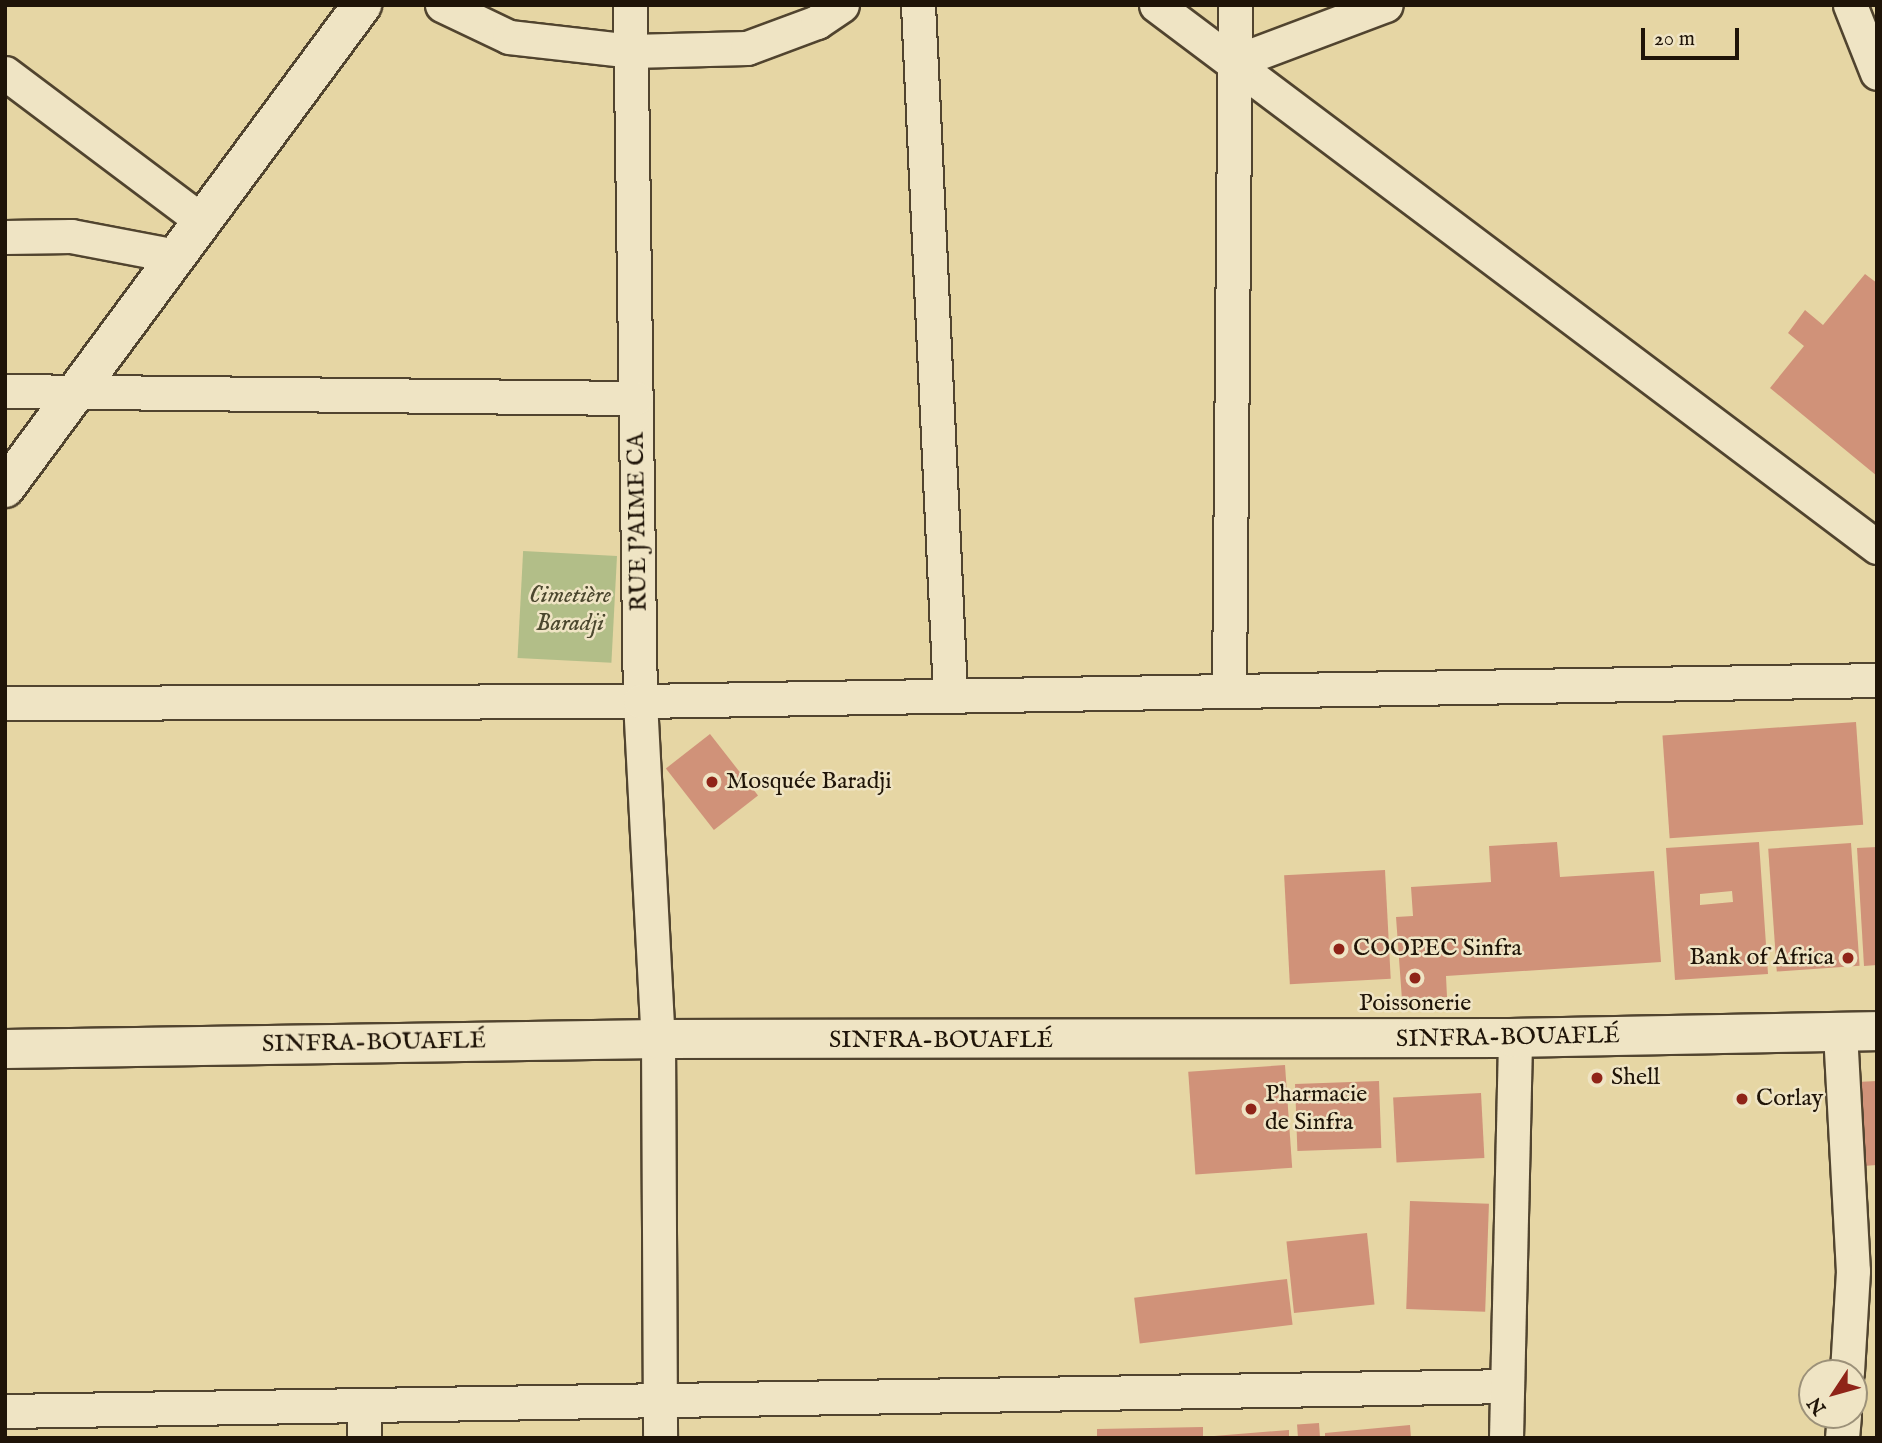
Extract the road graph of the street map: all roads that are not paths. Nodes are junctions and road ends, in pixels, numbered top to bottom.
1 (362, 5) edge
2 (442, 5) edge
3 (630, 5) edge
4 (842, 5) edge
5 (918, 5) edge
6 (1156, 5) edge
7 (1235, 5) edge
8 (1386, 5) edge
9 (1850, 5) edge
10 (631, 51) junction
11 (1234, 62) junction
12 (5, 73) edge
13 (1877, 73) edge
14 (202, 221) junction
15 (5, 237) edge
16 (176, 256) junction
17 (77, 390) junction
18 (5, 391) edge
19 (636, 398) junction
20 (5, 488) edge
21 (1877, 547) edge
22 (1877, 680) edge
23 (1229, 691) junction
24 (950, 695) junction
25 (640, 701) junction
26 (5, 703) edge
27 (1858, 1032) edge
28 (1515, 1038) junction
29 (658, 1039) junction
30 (5, 1049) edge
31 (1848, 1359) edge
32 (1507, 1386) junction
33 (660, 1400) junction
34 (364, 1405) junction
35 (5, 1411) edge
36 (364, 1438) edge
37 (660, 1438) edge
38 (1506, 1438) edge

1 - 14 main road
2 - 10 street
3 - 10 street, RUE J'AIME CA
4 - 10 street
5 - 24 street
6 - 11 street
7 - 11 street
8 - 11 street
9 - 13 street
10 - 19 street, RUE J'AIME CA
11 - 21 street
11 - 23 street
12 - 14 street
14 - 16 main road
15 - 16 street
16 - 17 main road
17 - 18 street
17 - 19 street
17 - 20 main road
19 - 25 street, RUE J'AIME CA
22 - 23 street
23 - 24 street
24 - 25 street
25 - 26 street
25 - 29 street, RUE J'AIME CA
27 - 28 main road, SINFRA-BOUAFLÉ
27 - 31 street
28 - 29 main road, SINFRA-BOUAFLÉ
28 - 32 street
29 - 30 main road, SINFRA-BOUAFLÉ
29 - 33 street, RUE J'AIME CA
32 - 33 street
32 - 38 street
33 - 34 street
33 - 37 street, RUE J'AIME CA
34 - 35 street
34 - 36 street

